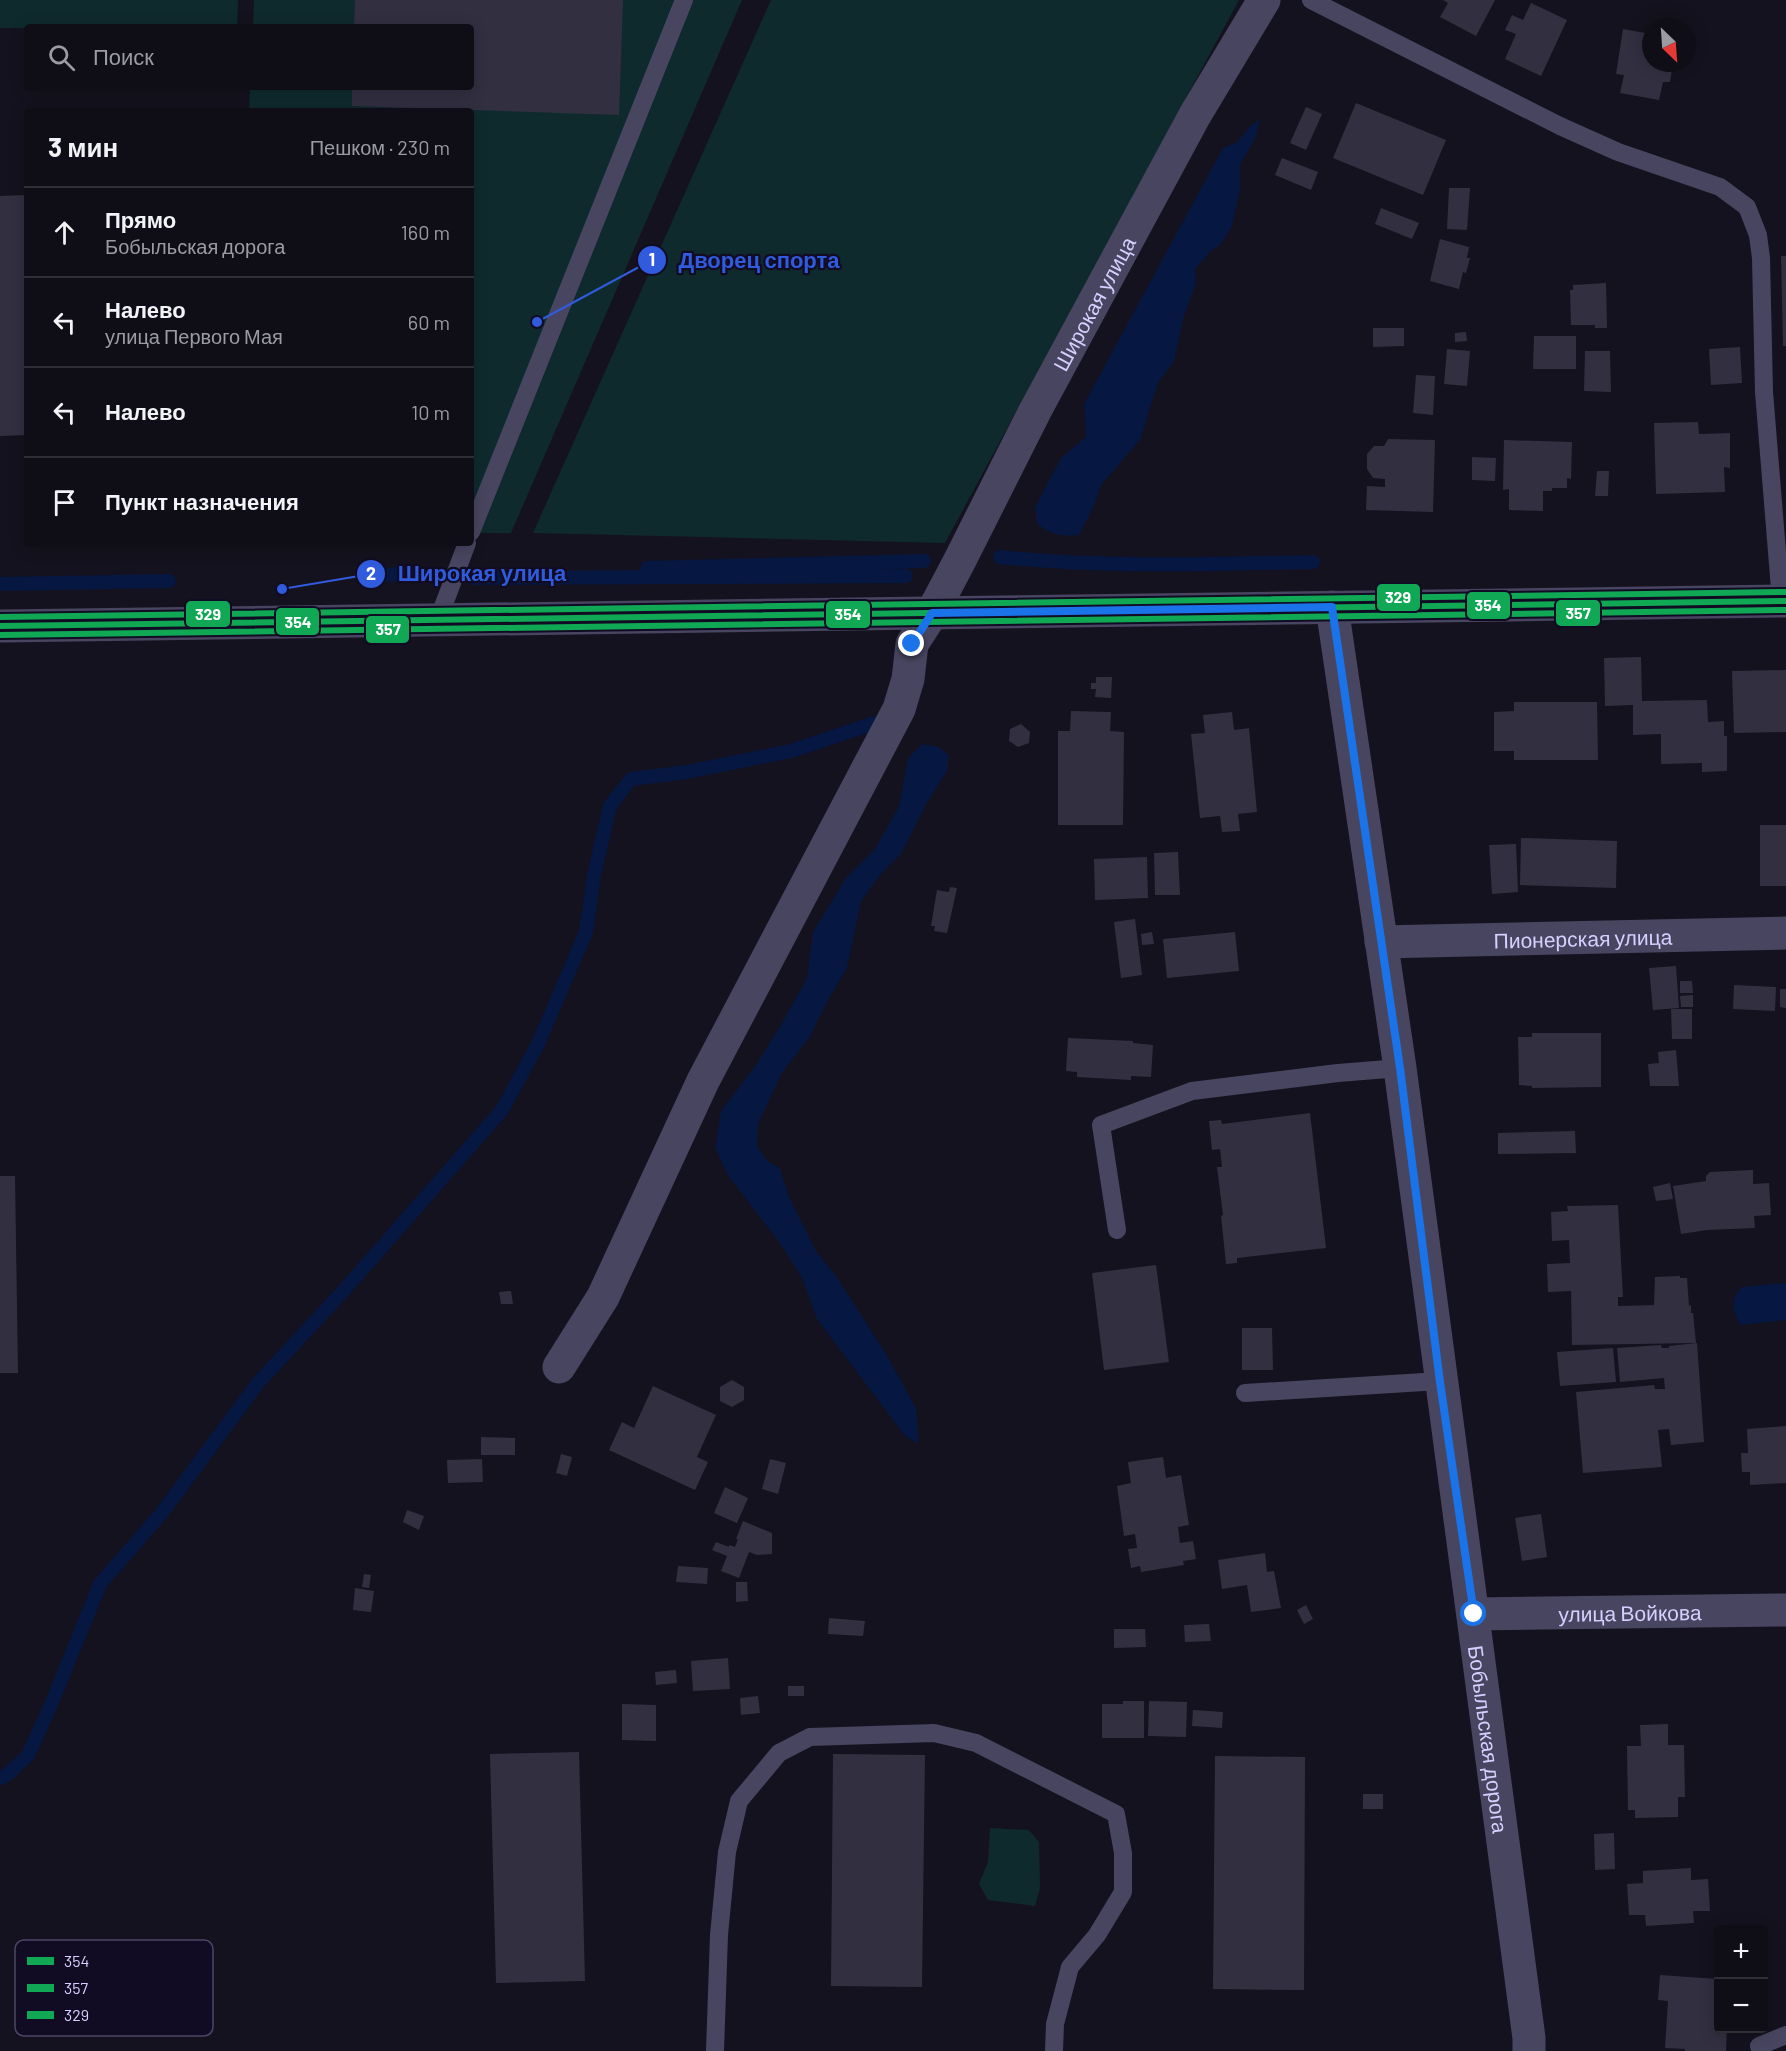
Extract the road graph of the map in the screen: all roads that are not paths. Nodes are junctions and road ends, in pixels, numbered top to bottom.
1 (684, 0) edge
2 (1264, 0) edge
3 (1311, 0) edge
4 (474, 525) edge
5 (466, 546) edge
6 (1783, 601) edge
7 (1332, 607) junction
8 (932, 613) junction
9 (438, 620) junction
10 (0, 626) edge
11 (1786, 933) edge
12 (1381, 942) junction
13 (1400, 1068) junction
14 (1117, 1230) dead end
15 (558, 1367) dead end
16 (1440, 1382) junction
17 (1245, 1393) dead end
18 (1786, 1610) edge
19 (1474, 1614) junction
20 (1786, 2035) edge
21 (1759, 2046) dead end
22 (714, 2051) edge
23 (1054, 2051) edge
24 (1529, 2051) edge

1 - 4 lane
2 - 8 street, Широкая улица
3 - 6 lane
5 - 9 lane
6 - 7 street
7 - 8 street
7 - 12 street, Бобыльская дорога
8 - 9 street
8 - 15 street, Широкая улица
9 - 10 street
11 - 12 street, Пионерская улица
12 - 13 street, Бобыльская дорога
13 - 14 lane
13 - 16 street, Бобыльская дорога
16 - 17 lane
16 - 19 street, Бобыльская дорога
18 - 19 street, улица Войкова
19 - 24 street, Бобыльская дорога
20 - 21 lane
22 - 23 lane

